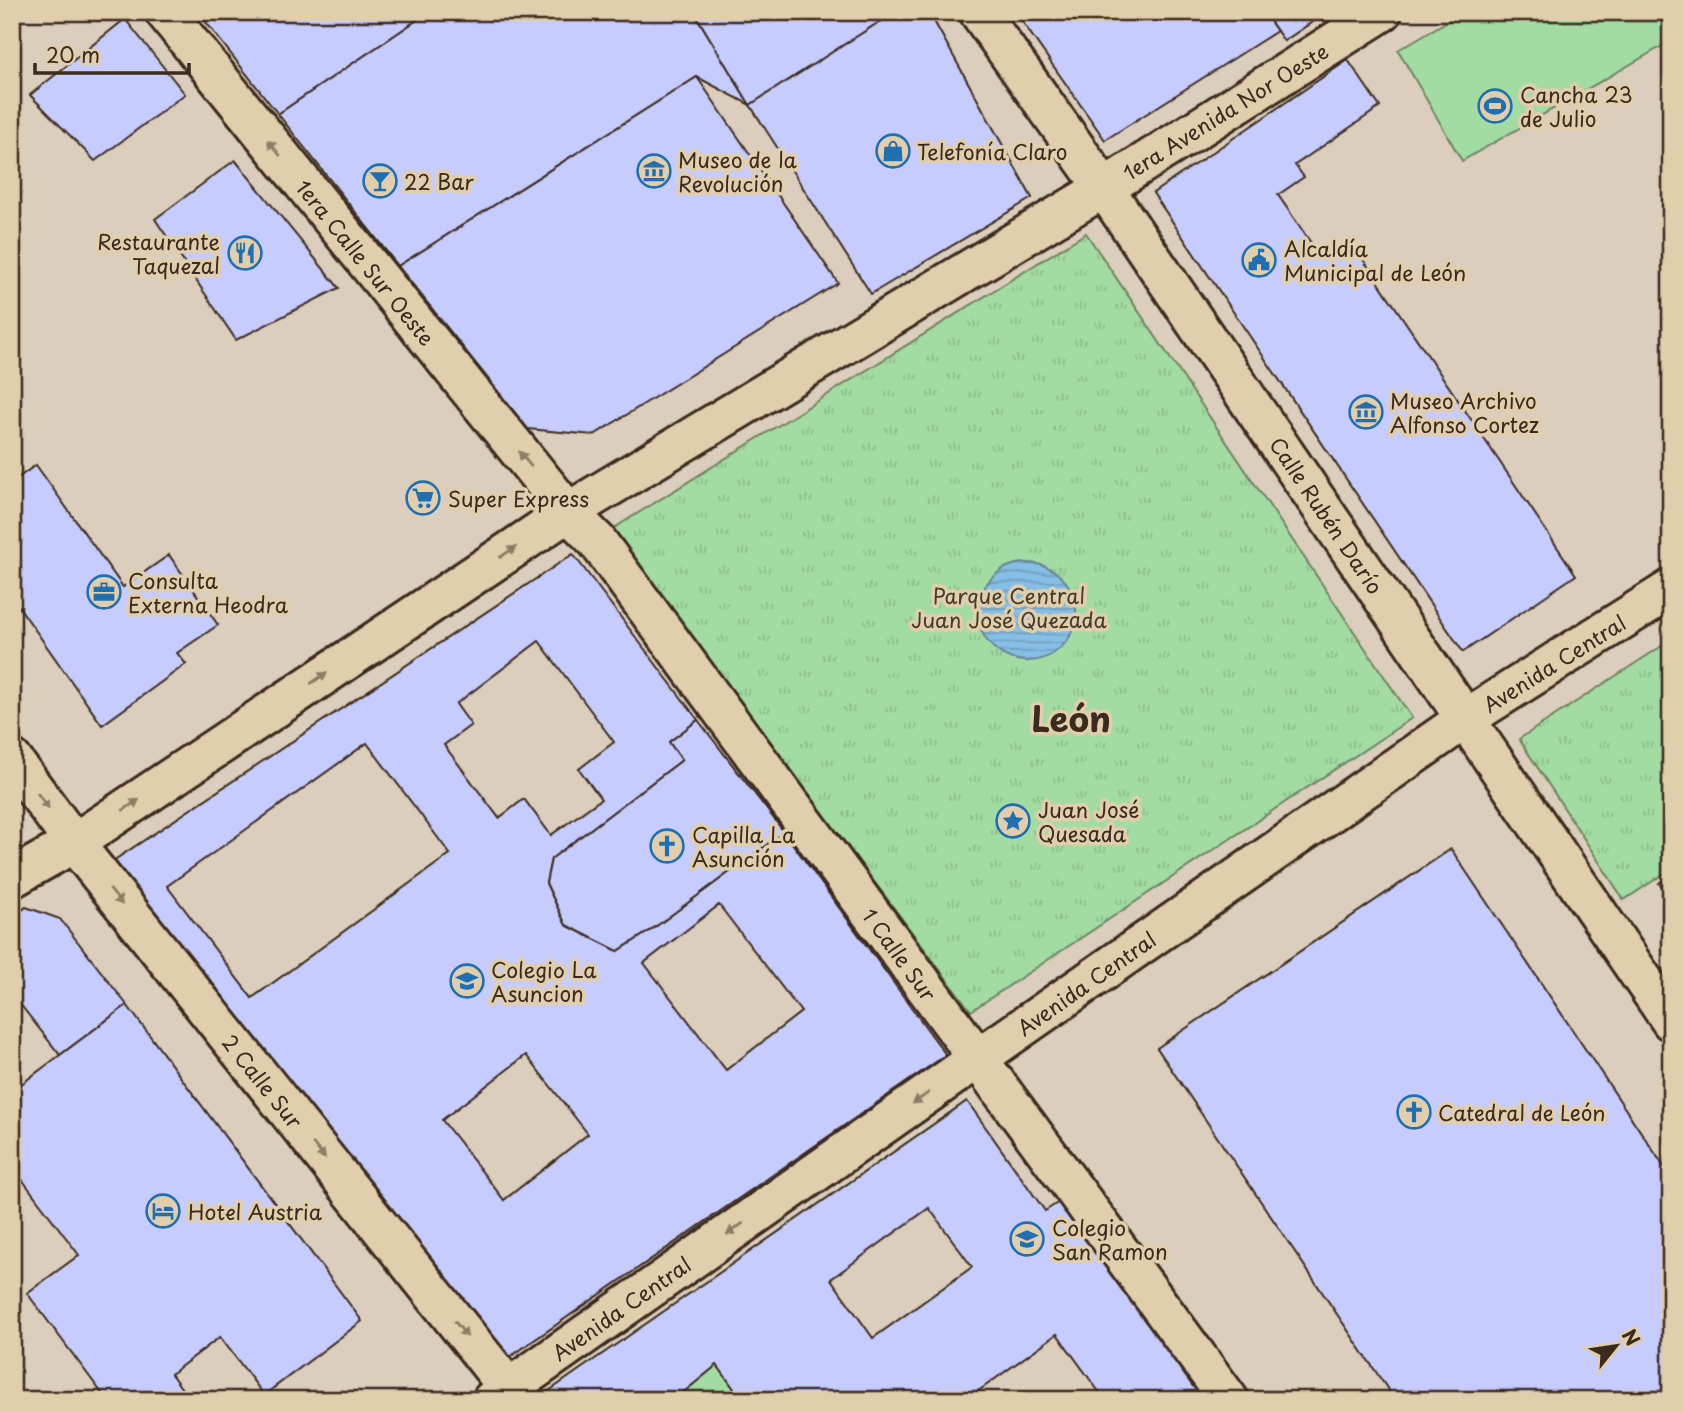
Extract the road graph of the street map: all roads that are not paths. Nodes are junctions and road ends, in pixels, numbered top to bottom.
1 (165, 12) edge
2 (979, 12) edge
3 (1382, 12) edge
4 (1104, 188) junction
5 (568, 512) junction
6 (1671, 589) edge
7 (1465, 719) junction
8 (12, 759) edge
9 (74, 843) junction
10 (12, 878) edge
11 (1671, 1021) edge
12 (977, 1059) junction
13 (506, 1396) edge
14 (1228, 1400) edge

5 -> 1 street, 1era Calle Sur Oeste
2 - 4 street, Calle Rubén Darío
3 - 4 street, 1era Avenida Nor Oeste
4 - 5 street, 1era Avenida Nor Oeste
4 - 7 street, Calle Rubén Darío
9 -> 5 street, 1era Avenida Nor Oeste
5 - 12 street, 1 Calle Sur
6 - 7 street, Avenida Central
7 - 11 street, Calle Rubén Darío
7 - 12 street, Avenida Central
8 -> 9 street, 2 Calle Sur
9 - 10 street, 1era Avenida Nor Oeste
9 -> 13 street, 2 Calle Sur
12 -> 13 street, Avenida Central
12 - 14 street, 1 Calle Sur

